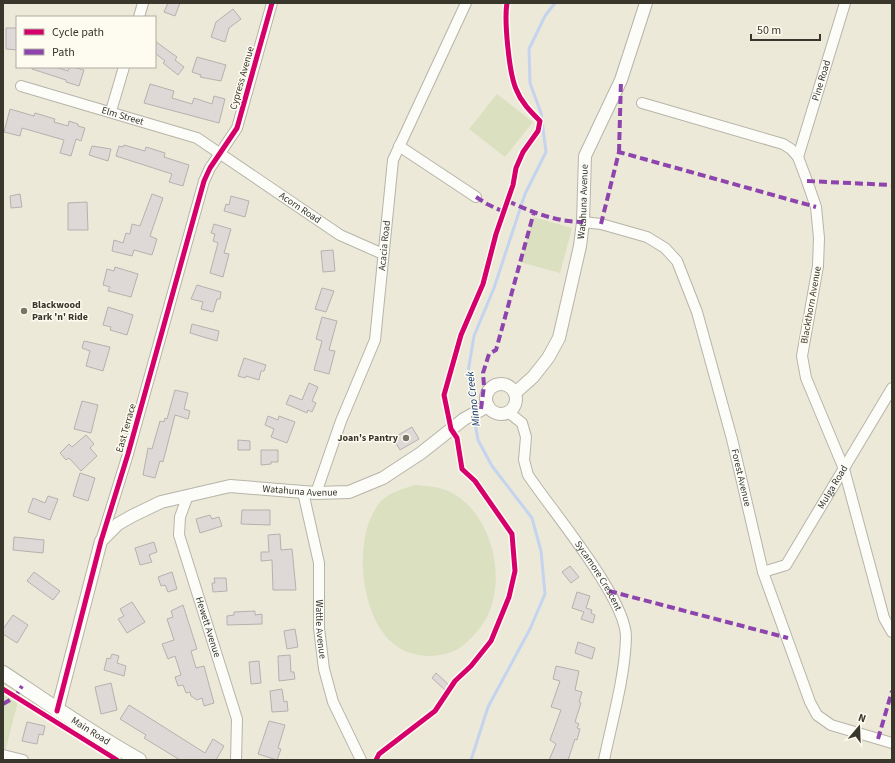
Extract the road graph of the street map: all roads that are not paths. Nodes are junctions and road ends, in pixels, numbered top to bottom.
1 (143, 3) edge
2 (272, 3) edge
3 (466, 3) edge
4 (646, 3) edge
5 (845, 3) edge
6 (139, 16) edge
7 (124, 68) edge
8 (21, 86) dead end
9 (642, 103) dead end
10 (111, 111) junction
11 (400, 146) junction
12 (221, 153) junction
13 (798, 157) junction
14 (476, 197) dead end
15 (583, 222) junction
16 (383, 254) junction
17 (892, 388) edge
18 (515, 393) junction
19 (484, 408) junction
20 (508, 412) junction
21 (844, 469) junction
22 (303, 492) junction
23 (316, 493) junction
24 (188, 496) junction
25 (101, 541) junction
26 (763, 572) junction
27 (892, 632) edge
28 (3, 673) edge
29 (57, 711) junction
30 (892, 743) edge
31 (3, 755) edge
32 (23, 760) edge
33 (139, 760) edge
34 (236, 760) edge
35 (361, 760) edge
36 (604, 760) edge

1 - 6 street
2 - 12 street, Cypress Avenue
3 - 11 street, Acacia Road
4 - 15 street, Watahuna Avenue
5 - 13 street, Pine Road
7 - 10 street
8 - 10 street, Elm Street
9 - 13 street, Blackthorn Avenue
10 - 12 street, Elm Street
11 - 14 street
11 - 16 street, Acacia Road
12 - 16 street, Acorn Road
12 - 25 street, East Terrace
13 - 21 street, Blackthorn Avenue
15 - 18 street, Watahuna Avenue
15 - 26 street, Forest Avenue
16 - 23 street, Acacia Road
17 - 21 street, Mulga Road
18 - 19 street
18 - 20 street
19 - 20 street
19 - 23 street, Watahuna Avenue
20 - 36 street, Sycamore Crescent
21 - 26 street, Mulga Road
21 - 27 street, Blackthorn Avenue
22 - 23 street, Watahuna Avenue
22 - 24 street, Watahuna Avenue
22 - 35 street, Wattle Avenue
24 - 25 street, Watahuna Avenue
24 - 34 street, Hewett Avenue
25 - 29 street, East Terrace
26 - 30 street, Forest Avenue
28 - 29 main road, Main Road
29 - 33 main road, Main Road
31 - 32 street

